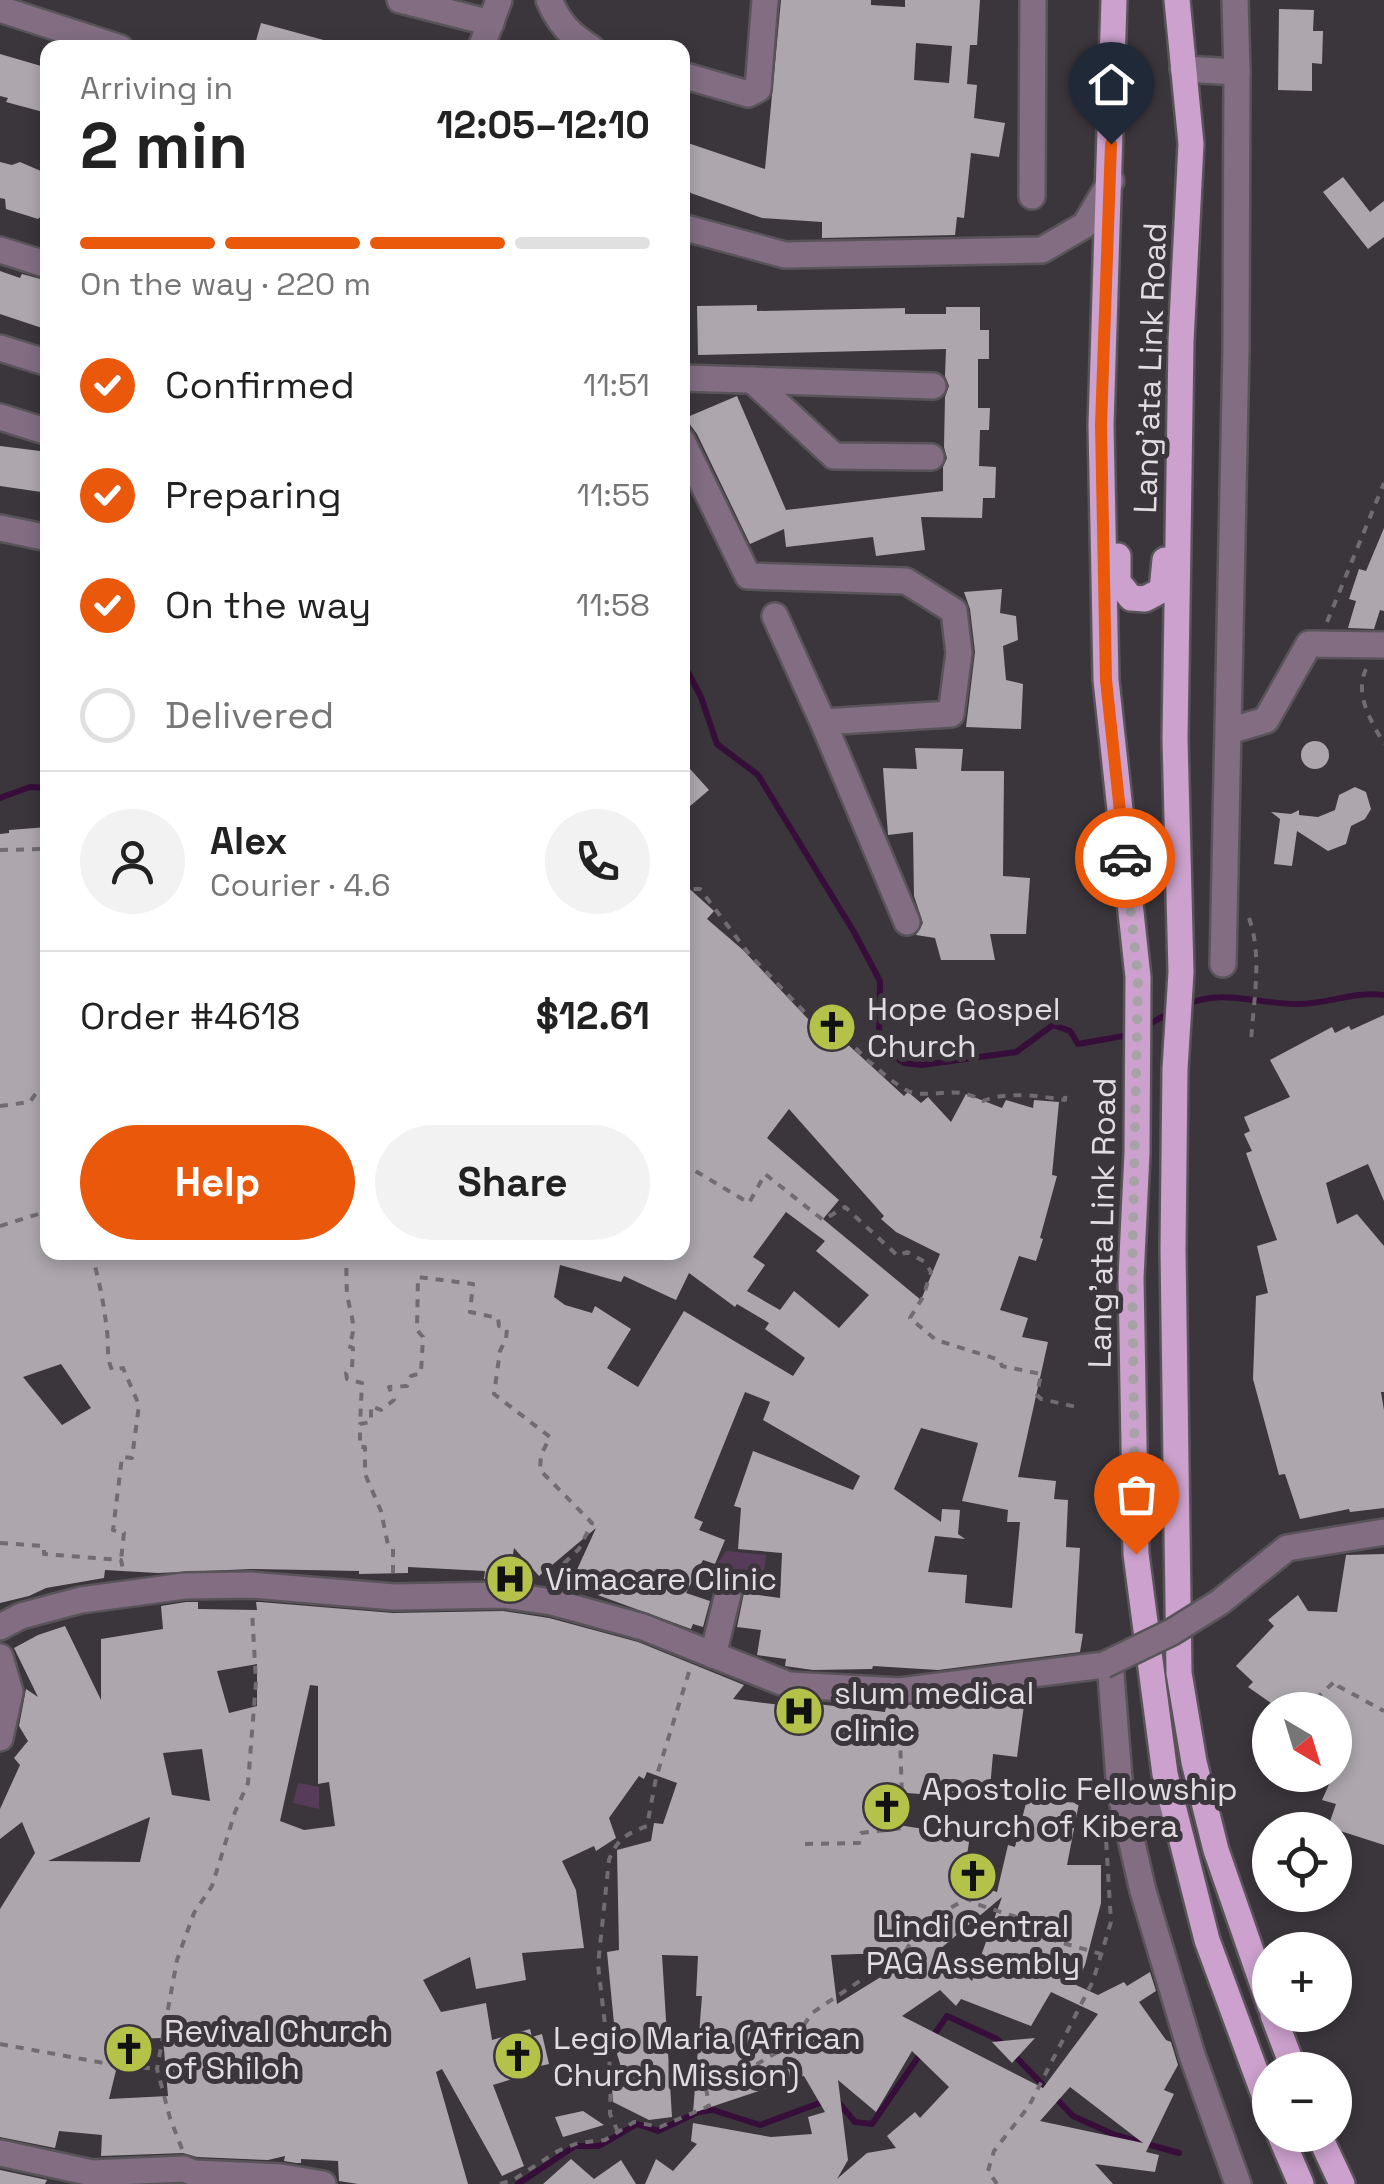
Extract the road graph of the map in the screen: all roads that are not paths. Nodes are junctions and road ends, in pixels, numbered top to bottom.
1 (400, 0) edge
2 (549, 0) edge
3 (765, 0) edge
4 (1033, 0) edge
5 (1114, 0) edge
6 (1177, 0) edge
7 (1235, 0) edge
8 (0, 8) edge
9 (495, 11) edge
10 (96, 40) edge
11 (484, 40) edge
12 (578, 40) edge
13 (1183, 69) junction
14 (1238, 72) junction
15 (690, 77) edge
16 (1110, 180) junction
17 (1032, 196) dead end
18 (690, 229) edge
19 (0, 250) edge
20 (40, 262) edge
21 (1180, 341) junction
22 (0, 348) edge
23 (40, 361) edge
24 (690, 378) edge
25 (752, 380) junction
26 (934, 386) dead end
27 (0, 417) edge
28 (1101, 425) junction
29 (40, 430) edge
30 (690, 457) edge
31 (932, 457) dead end
32 (0, 528) edge
33 (40, 536) edge
34 (776, 616) dead end
35 (1384, 645) edge
36 (822, 722) junction
37 (1229, 731) junction
38 (907, 922) dead end
39 (1223, 964) dead end
40 (1384, 1532) edge
41 (728, 1594) dead end
42 (0, 1627) edge
43 (704, 1652) junction
44 (0, 1657) edge
45 (1107, 1663) junction
46 (0, 1738) edge
47 (1120, 1792) junction
48 (1176, 1821) junction
49 (1252, 1954) edge
50 (1252, 2062) edge
51 (0, 2152) edge
52 (1287, 2152) edge
53 (1327, 2152) edge
54 (323, 2184) edge
55 (1238, 2184) edge
56 (1301, 2184) edge
57 (1342, 2184) edge

1 - 9 street
2 - 12 street
3 - 15 street
4 - 17 street
5 - 16 main road, Lang'ata Link Road
6 - 13 main road, Lang'ata Link Road
7 - 14 street
8 - 10 street
9 - 11 street
13 - 14 street
13 - 21 main road, Lang'ata Link Road
14 - 37 street
16 - 18 street
16 - 28 main road, Lang'ata Link Road
19 - 20 street
21 - 28 main road
21 - 49 main road, Lang'ata Link Road
22 - 23 street
24 - 25 street
25 - 26 street
25 - 31 street
27 - 29 street
28 - 48 main road, Lang'ata Link Road
30 - 36 street
32 - 33 street
34 - 36 street
35 - 37 street
36 - 38 street
37 - 39 street
40 - 45 street, bridge
41 - 43 street
42 - 43 street
43 - 45 street
44 - 46 street
45 - 47 street
47 - 48 street
47 - 55 street
48 - 50 main road, Lang'ata Link Road
51 - 54 street
52 - 56 main road
53 - 57 main road

